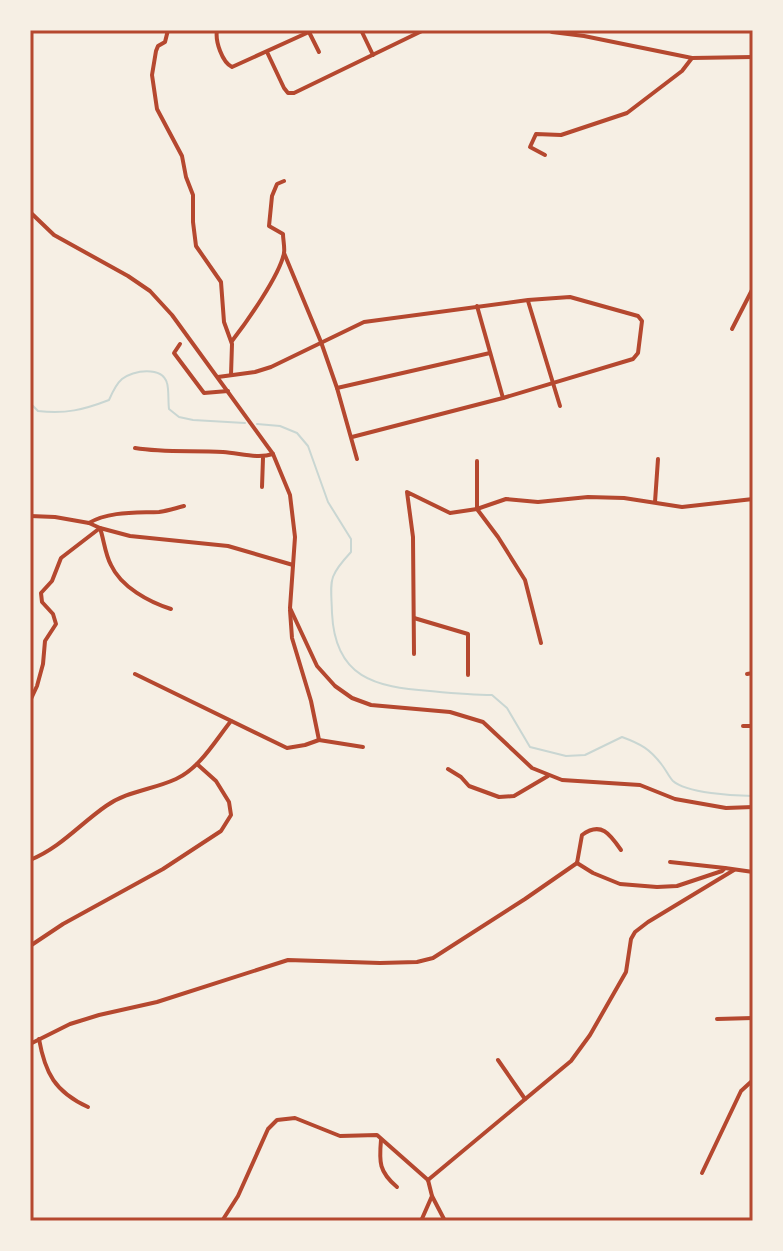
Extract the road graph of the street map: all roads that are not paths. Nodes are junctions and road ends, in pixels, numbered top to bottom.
1 (168, 30) edge
2 (217, 30) edge
3 (361, 30) edge
4 (424, 30) edge
5 (547, 30) edge
6 (308, 31) edge
7 (570, 32) edge
8 (267, 52) junction
9 (319, 52) dead end
10 (373, 55) junction
11 (753, 57) edge
12 (692, 58) junction
13 (545, 155) dead end
14 (284, 181) dead end
15 (30, 212) edge
16 (284, 253) junction
17 (753, 288) edge
18 (528, 300) junction
19 (477, 306) junction
20 (732, 329) dead end
21 (232, 341) junction
22 (321, 342) junction
23 (180, 344) dead end
24 (490, 353) junction
25 (231, 375) junction
26 (218, 377) junction
27 (552, 383) junction
28 (337, 388) junction
29 (228, 391) junction
30 (503, 398) junction
31 (560, 406) dead end
32 (352, 437) junction
33 (135, 448) dead end
34 (273, 454) junction
35 (263, 457) junction
36 (357, 459) dead end
37 (658, 459) dead end
38 (477, 461) dead end
39 (262, 487) dead end
40 (753, 499) edge
41 (655, 502) junction
42 (184, 506) dead end
43 (477, 509) junction
44 (30, 516) edge
45 (89, 523) junction
46 (100, 528) junction
47 (293, 565) junction
48 (290, 608) junction
49 (171, 609) dead end
50 (414, 618) junction
51 (541, 643) dead end
52 (414, 654) dead end
53 (135, 674) dead end
54 (468, 675) dead end
55 (30, 701) edge
56 (231, 721) junction
57 (743, 726) dead end
58 (753, 726) edge
59 (319, 740) junction
60 (363, 747) dead end
61 (197, 764) junction
62 (448, 769) dead end
63 (548, 776) junction
64 (753, 807) edge
65 (621, 850) dead end
66 (30, 860) edge
67 (670, 862) dead end
68 (577, 863) junction
69 (725, 868) junction
70 (734, 870) junction
71 (753, 872) edge
72 (30, 946) edge
73 (753, 1018) edge
74 (717, 1019) dead end
75 (39, 1039) junction
76 (30, 1044) edge
77 (498, 1060) dead end
78 (753, 1080) edge
79 (525, 1099) junction
80 (88, 1107) dead end
81 (381, 1140) junction
82 (702, 1173) dead end
83 (428, 1180) junction
84 (397, 1187) dead end
85 (432, 1196) junction
86 (222, 1221) edge
87 (421, 1221) edge
88 (445, 1221) edge

1 - 21 street
2 - 8 street
3 - 10 street
4 - 10 street
5 - 7 street
6 - 8 street
6 - 9 street
7 - 12 street
8 - 10 street
11 - 12 street
12 - 13 street
14 - 16 street
15 - 26 street
16 - 21 street
16 - 22 street
17 - 20 street
18 - 19 street
18 - 27 street
18 - 27 street
19 - 22 street
19 - 24 street
21 - 25 street
22 - 25 street
22 - 28 street
23 - 29 street
24 - 28 street
24 - 30 street
25 - 26 street
26 - 29 street
27 - 30 street
27 - 31 street
28 - 32 street
29 - 34 street
30 - 32 street
32 - 36 street
33 - 35 street
34 - 35 street
34 - 47 street
35 - 39 street
37 - 41 street
38 - 43 street
40 - 41 street
41 - 43 street
42 - 45 street
43 - 50 street
43 - 51 street
44 - 45 street
45 - 46 street
46 - 47 street
46 - 49 street
46 - 55 street
47 - 48 street
48 - 59 street
48 - 63 street
50 - 52 street
50 - 54 street
53 - 56 street
56 - 59 street
56 - 61 street
57 - 58 street
59 - 60 street
61 - 66 street
61 - 72 street
62 - 63 street
63 - 64 street
65 - 68 street
67 - 69 street
68 - 69 street
68 - 75 street
69 - 70 street
70 - 71 street
70 - 79 street
73 - 74 street
75 - 76 street
75 - 80 street
77 - 79 street
78 - 82 street
79 - 83 street
81 - 83 street
81 - 84 street
81 - 86 street
83 - 85 street
85 - 87 street
85 - 88 street

